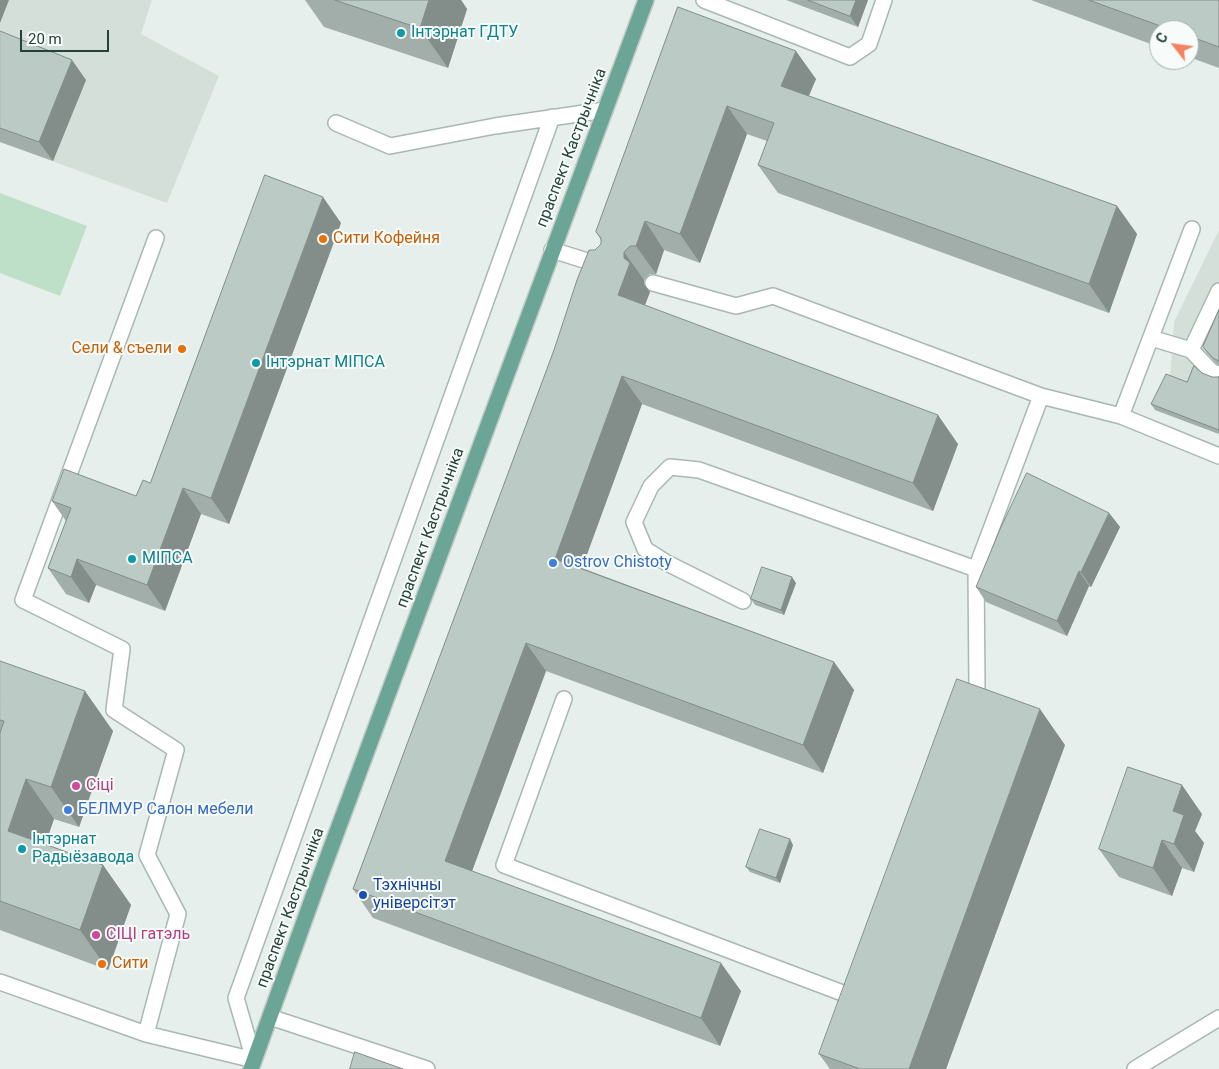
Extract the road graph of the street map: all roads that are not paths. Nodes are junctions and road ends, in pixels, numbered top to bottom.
1 (646, 0) edge
2 (704, 0) edge
3 (884, 0) edge
4 (605, 110) junction
5 (552, 118) junction
6 (336, 123) dead end
7 (1192, 228) dead end
8 (156, 238) dead end
9 (552, 250) junction
10 (612, 269) edge
11 (653, 283) dead end
12 (1219, 291) edge
13 (1151, 338) junction
14 (1191, 350) junction
15 (1219, 374) edge
16 (1041, 396) junction
17 (1121, 416) junction
18 (1219, 456) edge
19 (976, 569) junction
20 (743, 601) dead end
21 (564, 699) dead end
22 (968, 716) edge
23 (0, 982) edge
24 (270, 1017) junction
25 (856, 1018) edge
26 (1219, 1018) edge
27 (146, 1034) junction
28 (253, 1064) edge
29 (427, 1069) edge
30 (1135, 1069) edge

1 - 4 main road, праспект Кастрычніка
2 - 3 street
4 - 5 street
4 - 9 main road, праспект Кастрычніка
5 - 6 street
5 - 28 street
7 - 13 street
8 - 27 street
9 - 10 street
9 - 24 main road, праспект Кастрычніка
11 - 16 street
12 - 14 street
13 - 14 street
13 - 17 street
14 - 15 street
16 - 17 street
16 - 19 street
17 - 18 street
19 - 20 street
19 - 22 street
21 - 25 street
23 - 27 street
24 - 28 main road, праспект Кастрычніка
24 - 29 street
26 - 30 street
27 - 28 street

